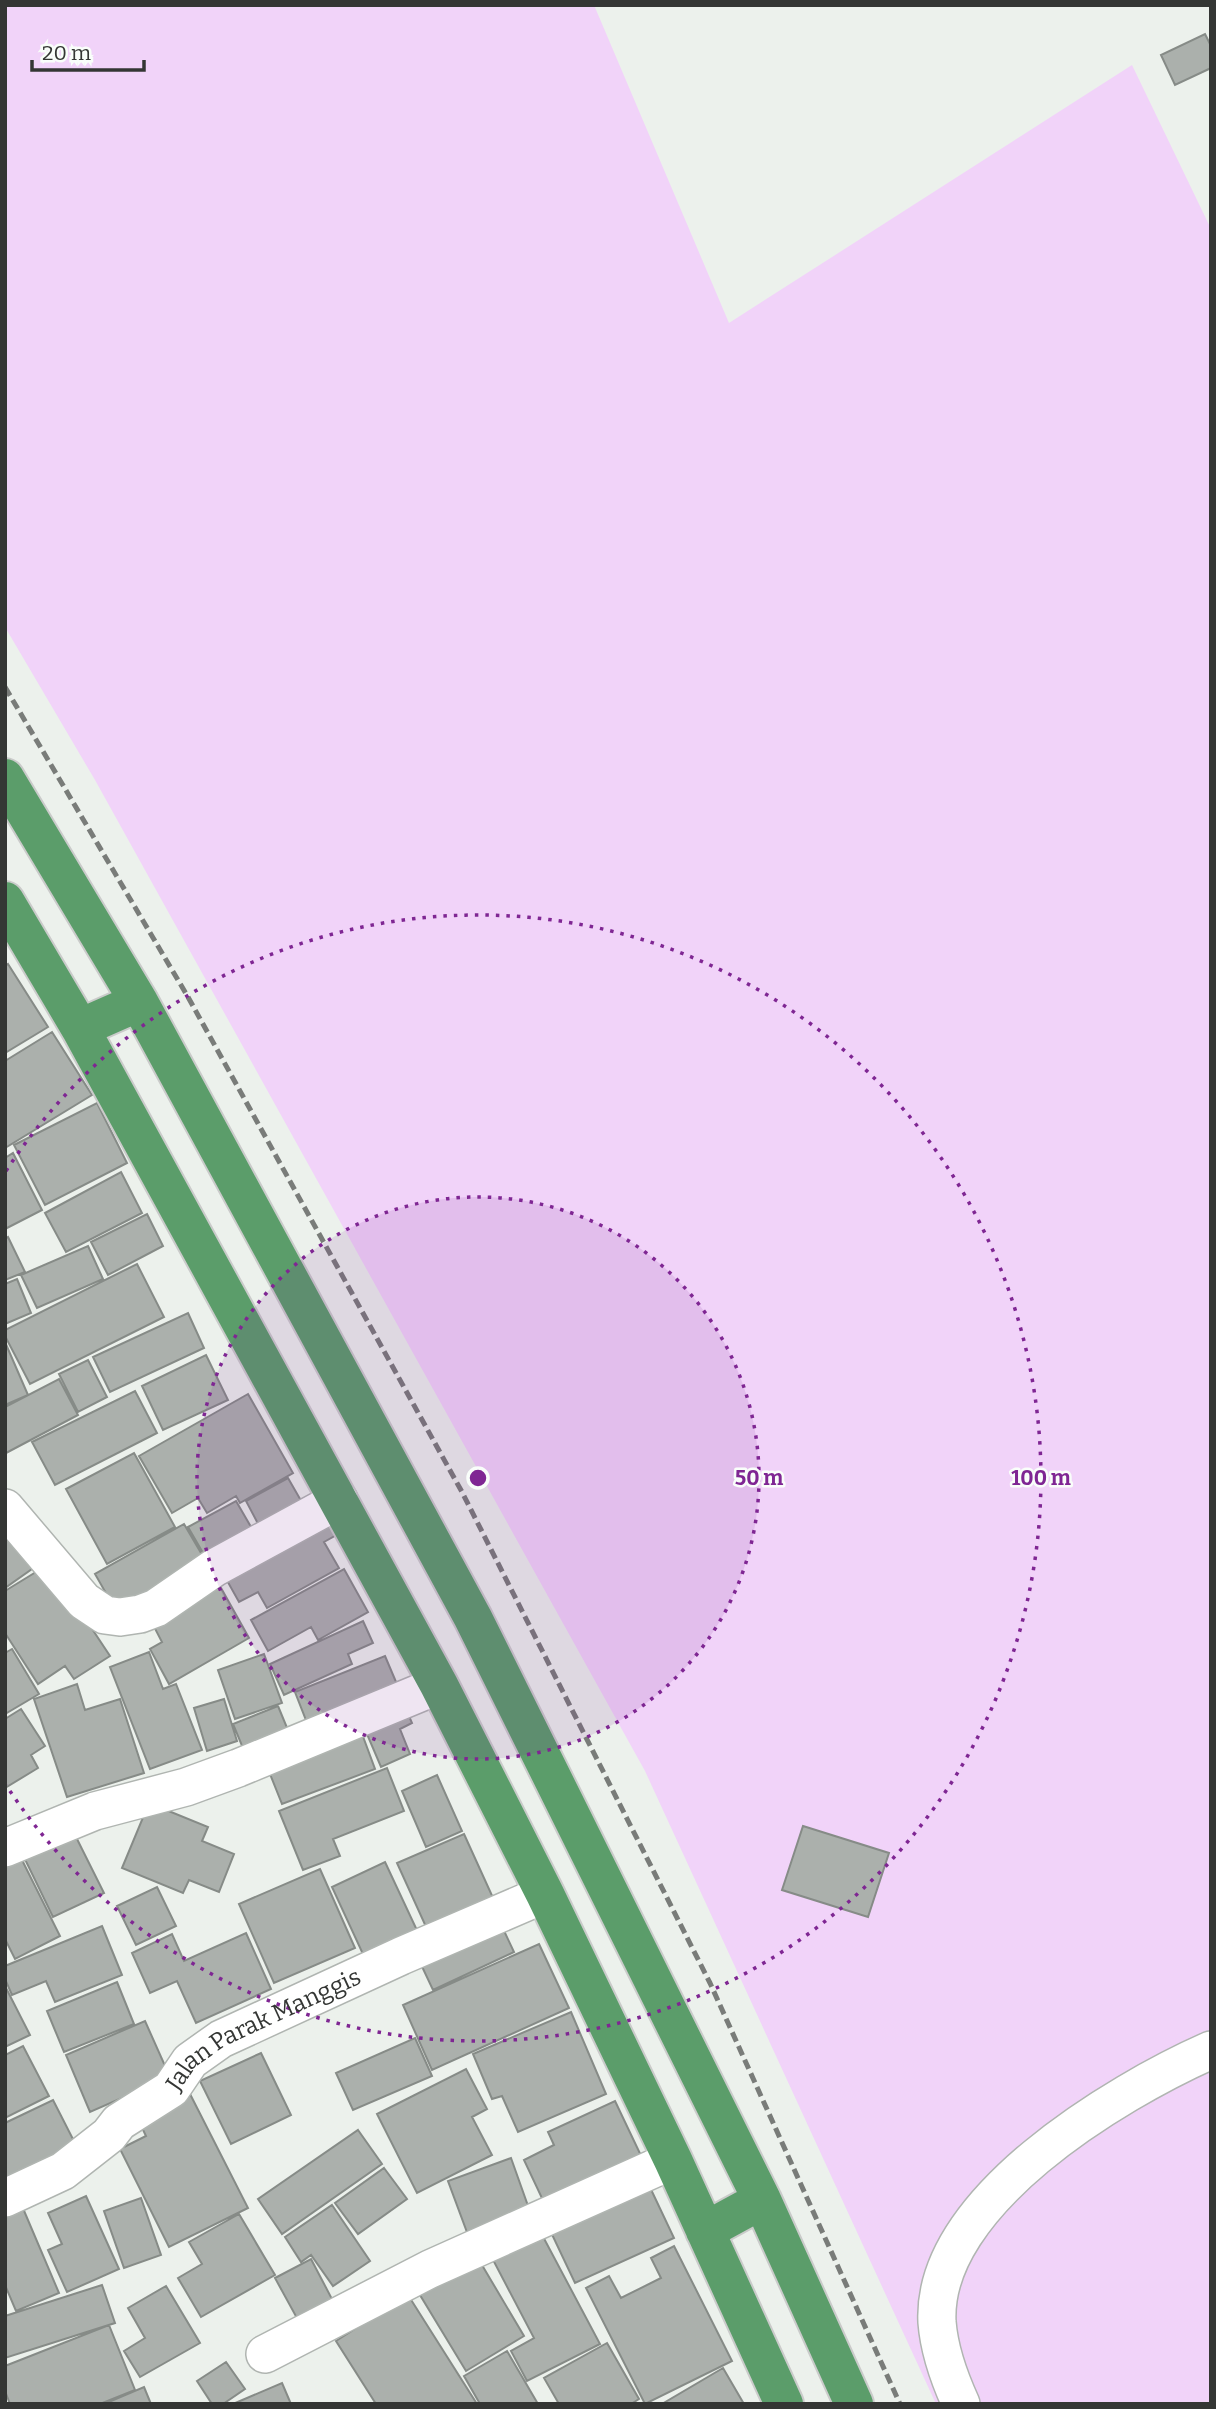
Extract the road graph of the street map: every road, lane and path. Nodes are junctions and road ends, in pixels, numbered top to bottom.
1 (5, 778) edge
2 (5, 901) edge
3 (139, 1002) junction
4 (80, 1028) junction
5 (339, 1500) junction
6 (5, 1508) edge
7 (439, 1685) junction
8 (5, 1848) edge
9 (545, 1894) junction
10 (1211, 2050) edge
11 (673, 2160) junction
12 (5, 2198) edge
13 (762, 2200) junction
14 (705, 2231) junction
15 (265, 2354) dead end
16 (784, 2404) edge
17 (854, 2404) edge
18 (961, 2404) edge

1 - 3 highway
2 - 4 highway
3 - 4 highway
3 - 13 highway
4 - 5 highway
5 - 6 street
5 - 7 highway
7 - 8 street
7 - 9 highway
9 - 11 highway
9 - 12 street, Jalan Parak Manggis
10 - 18 street
11 - 14 highway
11 - 15 street
13 - 14 highway
13 - 17 highway
14 - 16 highway

